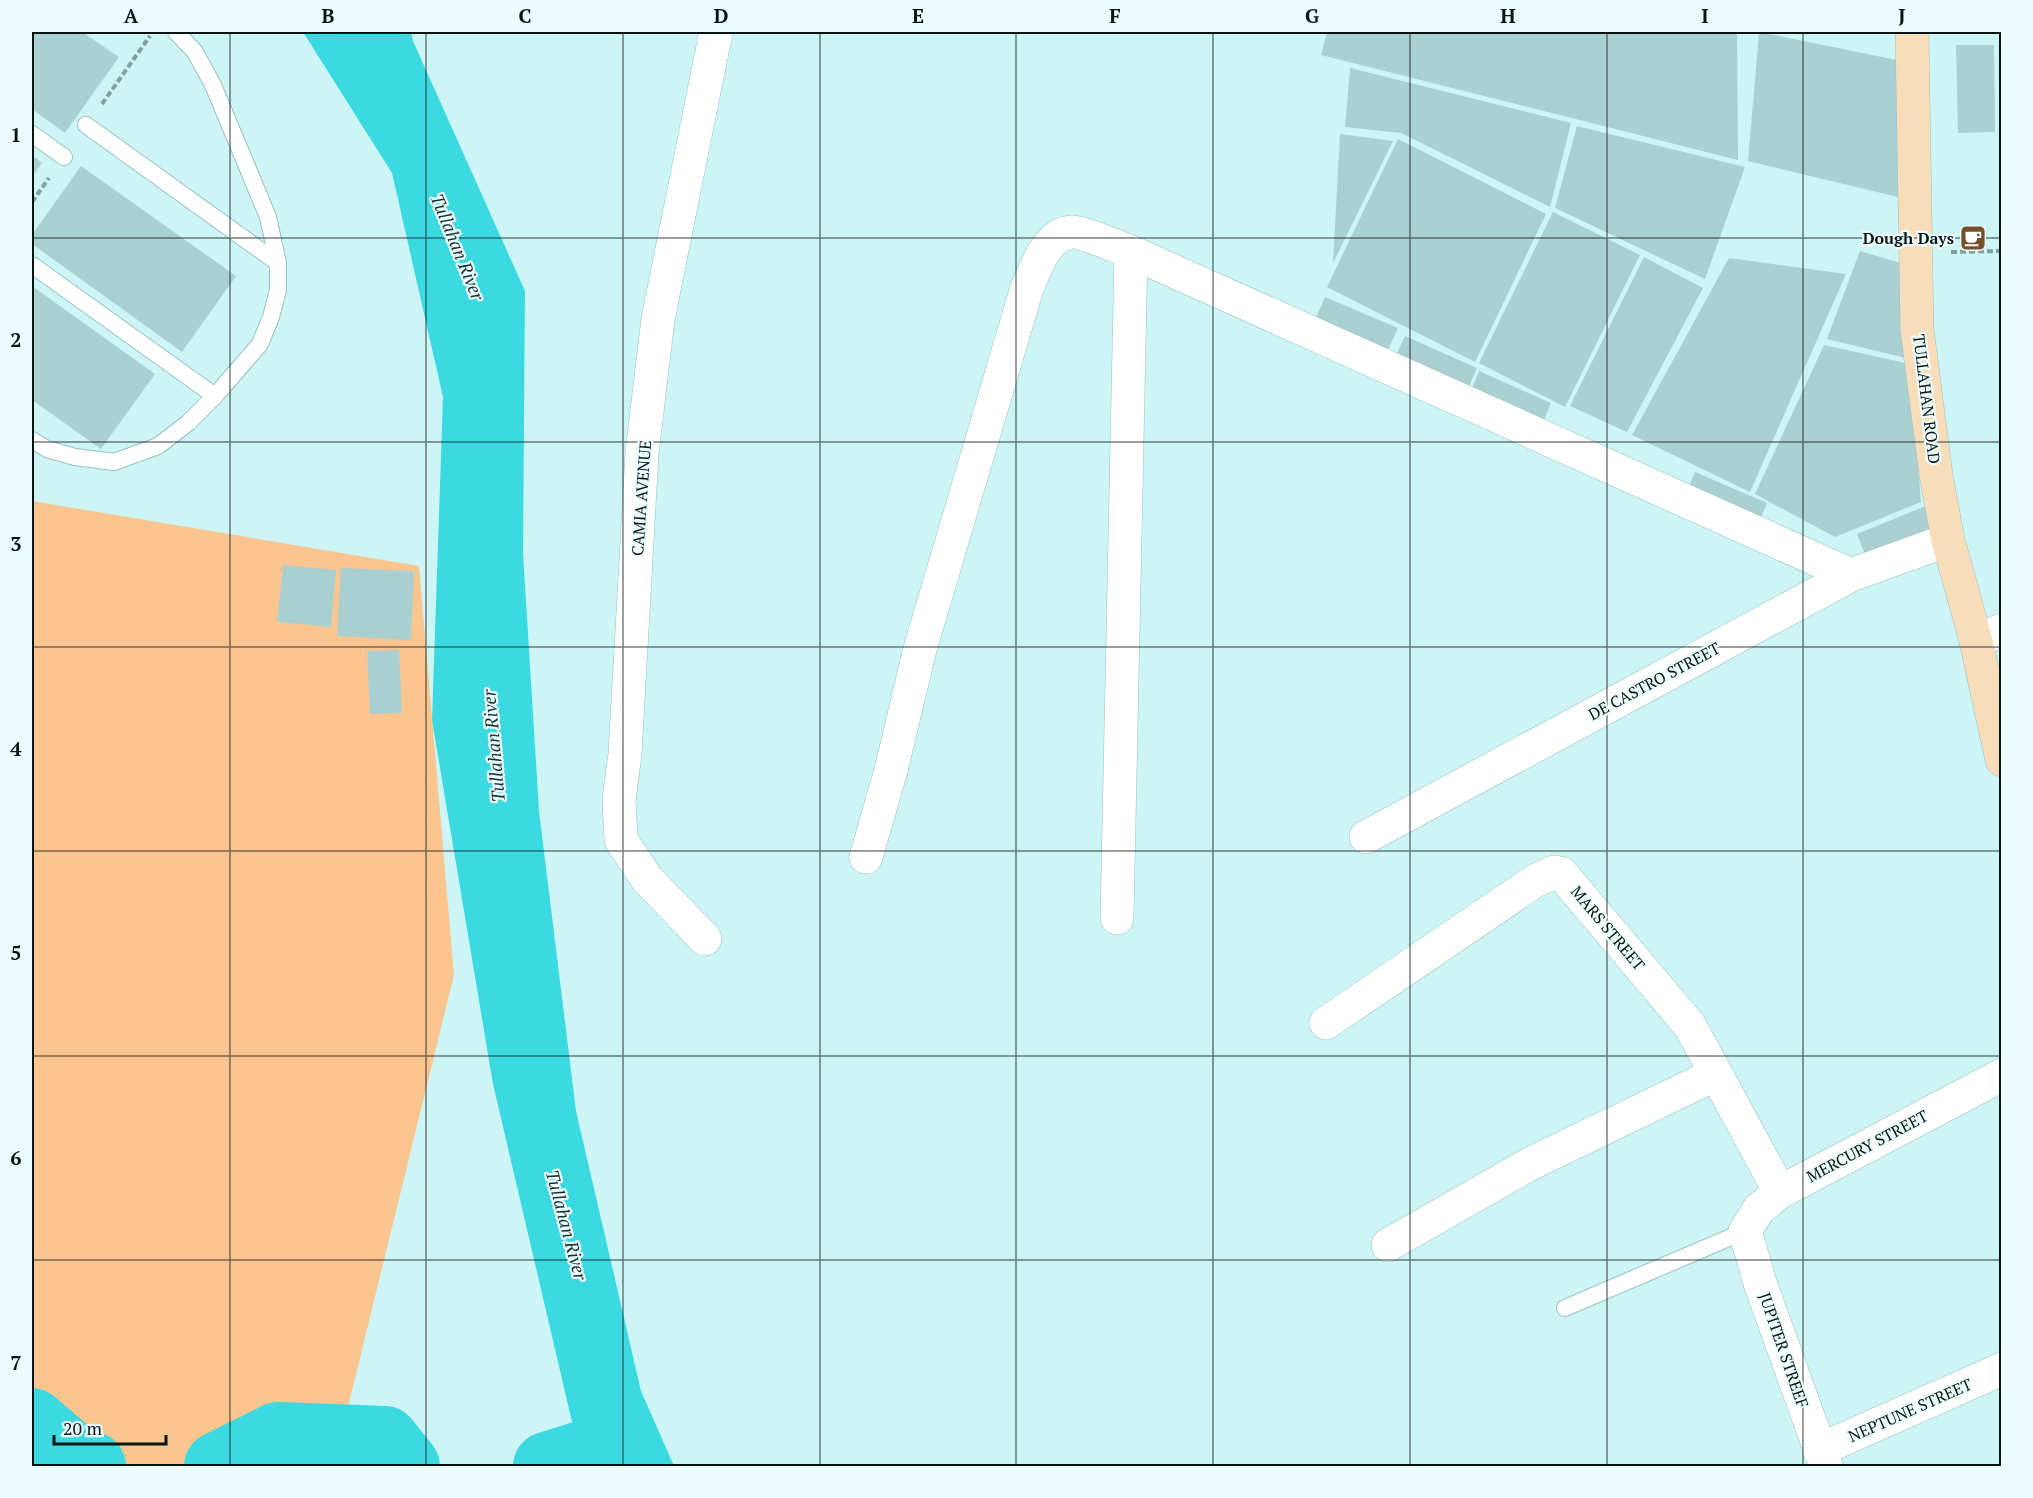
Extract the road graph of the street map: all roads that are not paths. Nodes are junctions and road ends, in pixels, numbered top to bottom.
1 (176, 32) edge
2 (716, 32) edge
3 (1912, 32) edge
4 (86, 126) dead end
5 (32, 134) edge
6 (64, 157) dead end
7 (1131, 252) junction
8 (278, 263) junction
9 (32, 265) edge
10 (215, 396) junction
11 (32, 440) edge
12 (1948, 540) junction
13 (1851, 575) junction
14 (1989, 636) edge
15 (2001, 760) edge
16 (1366, 837) dead end
17 (866, 857) dead end
18 (1117, 918) dead end
19 (705, 939) dead end
20 (1326, 1023) dead end
21 (1716, 1074) junction
22 (2001, 1075) edge
23 (1780, 1192) junction
24 (1745, 1231) junction
25 (1388, 1245) dead end
26 (1565, 1308) dead end
27 (2001, 1369) edge
28 (1822, 1458) edge

1 - 8 lane
2 - 19 street, CAMIA AVENUE
3 - 12 main road, TULLAHAN ROAD
4 - 8 lane
5 - 6 lane
7 - 13 street
7 - 17 street
7 - 18 street
8 - 10 lane
9 - 10 lane
10 - 11 lane
12 - 13 street, DE CASTRO STREET
12 - 14 main road, TULLAHAN ROAD
13 - 16 street, DE CASTRO STREET
14 - 15 main road, TULLAHAN ROAD
20 - 21 street, MARS STREET
21 - 23 street, MARS STREET
21 - 25 street
22 - 23 street, MERCURY STREET
23 - 24 street, MERCURY STREET
24 - 26 lane
24 - 28 street, JUPITER STREEF
27 - 28 street, NEPTUNE STREET

